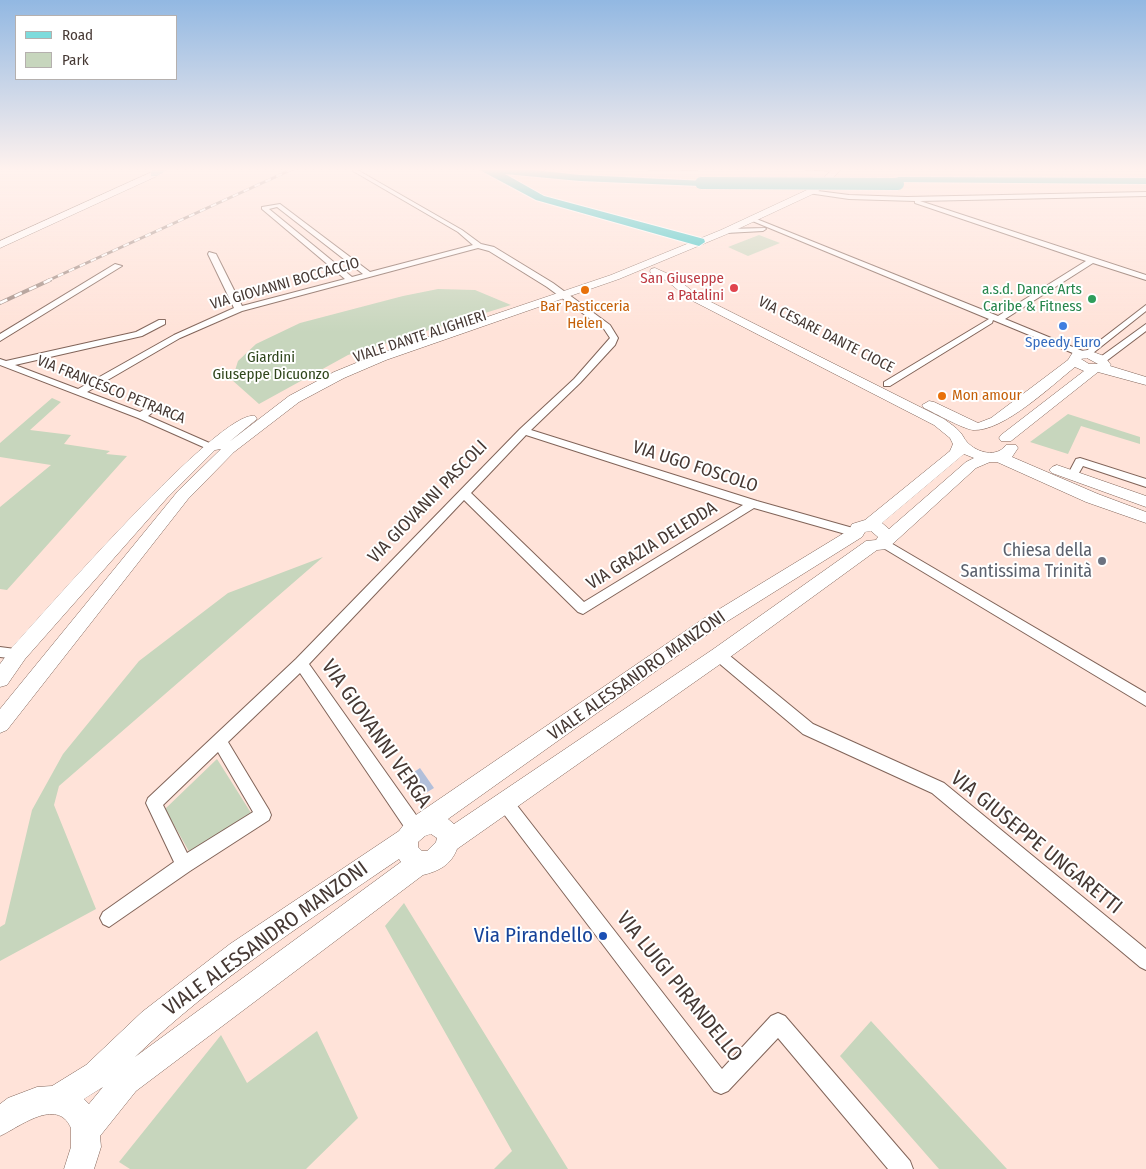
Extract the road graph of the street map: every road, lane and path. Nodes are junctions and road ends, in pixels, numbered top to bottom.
1 (48, 223) edge
2 (281, 223) edge
3 (302, 223) edge
4 (446, 223) edge
5 (629, 223) edge
6 (744, 223) edge
7 (755, 223) edge
8 (767, 223) edge
9 (978, 223) edge
10 (767, 228) junction
11 (726, 231) junction
12 (699, 242) junction
13 (0, 245) edge
14 (478, 246) junction
15 (671, 253) junction
16 (212, 254) dead end
17 (1092, 260) junction
18 (118, 266) dead end
19 (668, 266) junction
20 (652, 267) junction
21 (369, 275) junction
22 (1146, 278) edge
23 (350, 280) junction
24 (561, 294) junction
25 (1146, 307) edge
26 (239, 309) junction
27 (999, 319) junction
28 (989, 321) junction
29 (162, 322) dead end
30 (1146, 326) edge
31 (0, 338) edge
32 (1080, 356) junction
33 (2, 363) edge
34 (1100, 365) junction
35 (1146, 373) edge
36 (1146, 381) edge
37 (887, 384) junction
38 (78, 392) junction
39 (154, 407) dead end
40 (141, 416) junction
41 (978, 426) junction
42 (524, 431) junction
43 (958, 440) junction
44 (217, 449) junction
45 (1001, 450) junction
46 (1072, 476) junction
47 (1146, 483) edge
48 (464, 493) junction
49 (1146, 502) edge
50 (753, 504) junction
51 (1146, 518) edge
52 (863, 529) junction
53 (881, 542) junction
54 (15, 654) edge
55 (718, 655) junction
56 (53, 658) junction
57 (301, 663) junction
58 (0, 679) edge
59 (1146, 700) edge
60 (0, 724) edge
61 (219, 741) junction
62 (506, 804) junction
63 (415, 830) junction
64 (448, 842) junction
65 (420, 863) junction
66 (184, 865) junction
67 (109, 918) dead end
68 (1146, 961) edge
69 (58, 1100) junction
70 (0, 1121) edge
71 (85, 1136) junction
72 (79, 1169) edge
73 (97, 1169) edge
74 (902, 1169) edge

1 - 13 street
2 - 23 street
3 - 21 street
4 - 14 street
5 - 12 highway
6 - 11 street
7 - 10 street
8 - 10 street
9 - 17 street
10 - 11 street
10 - 27 street
10 - 28 street
11 - 12 street
12 - 15 street
14 - 21 street, VIA GIOVANNI BOCCACCIO
14 - 24 street
15 - 19 street
15 - 20 street
16 - 26 street
17 - 22 street
17 - 27 street
18 - 31 street
19 - 20 street
19 - 37 street, VIA CESARE DANTE CIOCE
20 - 24 street, VIALE DANTE ALIGHIERI
20 - 43 street, VIA CESARE DANTE CIOCE
21 - 23 street, VIA GIOVANNI BOCCACCIO
23 - 26 street, VIA GIOVANNI BOCCACCIO
24 - 42 street, VIA GIOVANNI PASCOLI
24 - 44 street, VIALE DANTE ALIGHIERI
25 - 32 street
26 - 38 street, VIA GIOVANNI BOCCACCIO
27 - 32 street
28 - 32 street
28 - 37 street
29 - 33 street
30 - 34 street
32 - 34 street
32 - 41 street
33 - 38 street, VIA FRANCESCO PETRARCA
34 - 35 street
34 - 36 street
34 - 45 street, VIALE ALESSANDRO MANZONI
37 - 41 street, VIA CESARE DANTE CIOCE
38 - 40 street, VIA FRANCESCO PETRARCA
39 - 40 street
40 - 44 street, VIA FRANCESCO PETRARCA
41 - 43 street
41 - 45 street, VIA CESARE DANTE CIOCE
42 - 48 street, VIA GIOVANNI PASCOLI
42 - 50 street, VIA UGO FOSCOLO
43 - 45 street, VIA CESARE DANTE CIOCE
43 - 52 street, VIALE ALESSANDRO MANZONI
44 - 54 street, VIALE DANTE ALIGHIERI
44 - 56 street, VIALE DANTE ALIGHIERI
45 - 46 street
45 - 51 street
45 - 53 street, VIALE ALESSANDRO MANZONI
46 - 47 street
46 - 49 street
48 - 50 street, VIA GRAZIA DELEDDA
48 - 57 street, VIA GIOVANNI PASCOLI
50 - 52 street, VIA UGO FOSCOLO
52 - 53 street
52 - 63 street, VIALE ALESSANDRO MANZONI
53 - 55 street, VIALE ALESSANDRO MANZONI
53 - 59 street
54 - 56 street
54 - 58 street, VIALE DANTE ALIGHIERI
55 - 62 street, VIALE ALESSANDRO MANZONI
55 - 68 street, VIA GIUSEPPE UNGARETTI
56 - 60 street, VIALE DANTE ALIGHIERI
57 - 61 street, VIA GIOVANNI PASCOLI
57 - 63 street, VIA GIOVANNI VERGA
61 - 66 street, VIA GIOVANNI PASCOLI
61 - 66 street
62 - 64 street, VIALE ALESSANDRO MANZONI
62 - 74 street, VIA LUIGI PIRANDELLO
63 - 64 street
63 - 65 street
63 - 69 street, VIALE ALESSANDRO MANZONI
64 - 65 street
65 - 71 street, VIALE ALESSANDRO MANZONI
66 - 67 street
69 - 70 street
69 - 71 street
71 - 72 street
71 - 73 street

